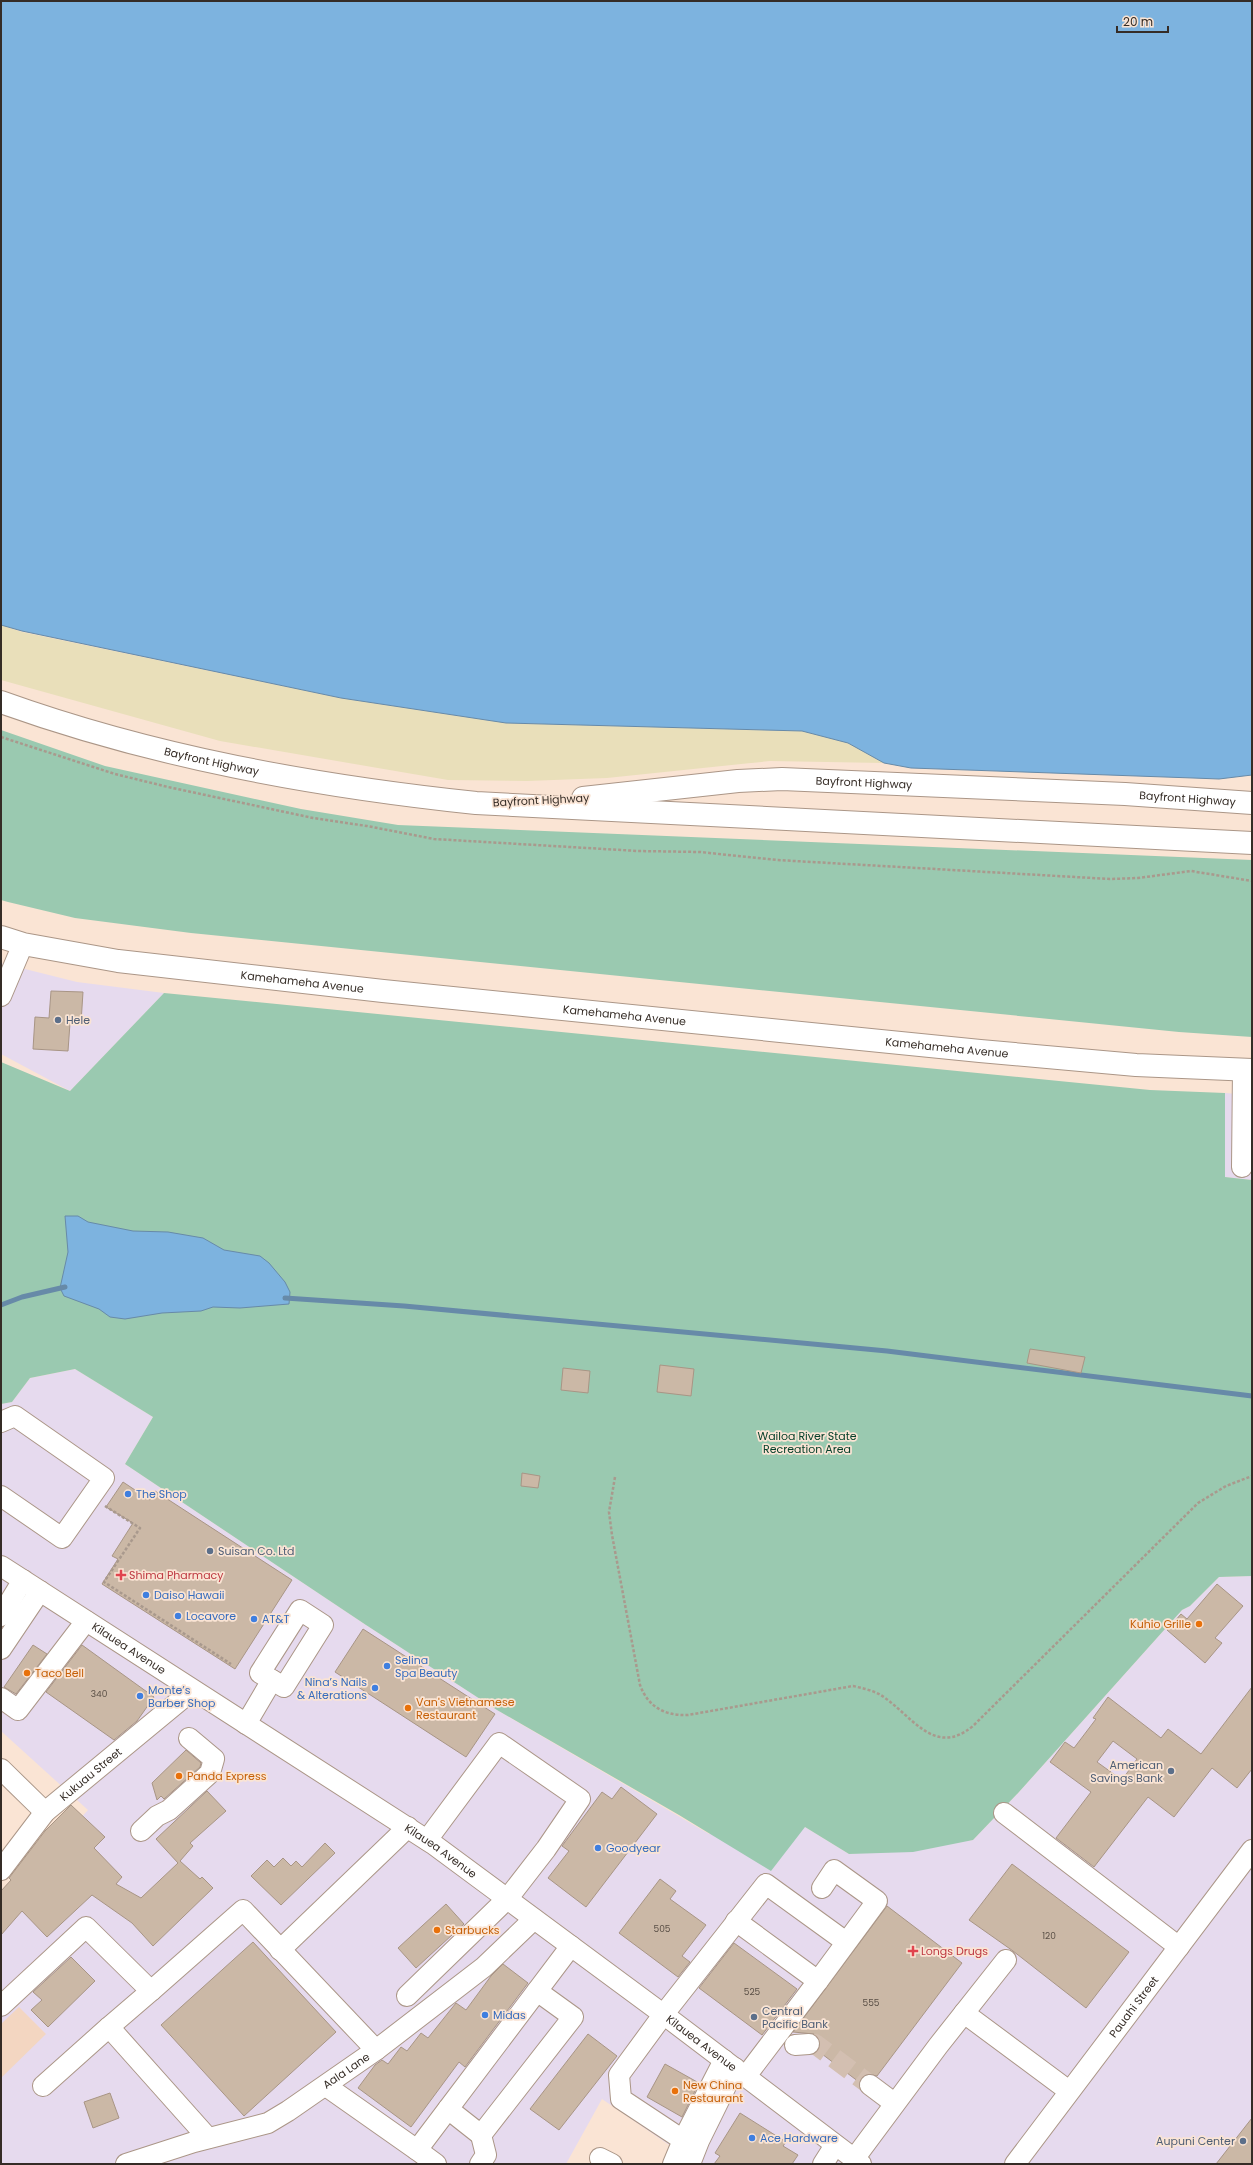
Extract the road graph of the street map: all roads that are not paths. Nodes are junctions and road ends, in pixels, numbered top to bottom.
1 (1, 702) edge
2 (476, 803) junction
3 (1252, 803) edge
4 (1252, 843) edge
5 (1, 937) edge
6 (23, 944) junction
7 (1, 996) edge
8 (1248, 1069) edge
9 (1242, 1168) dead end
10 (1, 1422) edge
11 (1, 1496) edge
12 (1, 1566) edge
13 (23, 1580) junction
14 (40, 1592) junction
15 (1, 1616) edge
16 (86, 1621) junction
17 (1, 1649) edge
18 (272, 1680) dead end
19 (192, 1689) junction
20 (1, 1698) edge
21 (246, 1724) junction
22 (189, 1738) dead end
23 (1, 1769) edge
24 (45, 1812) junction
25 (1004, 1813) dead end
26 (408, 1827) junction
27 (141, 1831) dead end
28 (427, 1840) junction
29 (1252, 1850) edge
30 (1, 1870) edge
31 (822, 1888) dead end
32 (508, 1898) junction
33 (534, 1918) junction
34 (736, 1921) junction
35 (846, 1942) junction
36 (571, 1946) junction
37 (1179, 1947) junction
38 (280, 1950) junction
39 (1006, 1960) dead end
40 (818, 1981) junction
41 (152, 1991) junction
42 (537, 1991) junction
43 (407, 1996) dead end
44 (1, 2006) edge
45 (964, 2013) junction
46 (663, 2015) junction
47 (109, 2027) junction
48 (376, 2050) junction
49 (735, 2068) junction
50 (870, 2085) tunnel mouth
51 (43, 2086) dead end
52 (326, 2086) junction
53 (1069, 2091) junction
54 (894, 2103) junction
55 (448, 2109) junction
56 (481, 2135) junction
57 (208, 2138) junction
58 (683, 2140) junction
59 (835, 2145) junction
60 (417, 2150) junction
61 (859, 2163) edge
62 (126, 2164) edge
63 (436, 2164) edge
64 (480, 2164) edge
65 (673, 2164) edge
66 (690, 2164) edge
67 (823, 2164) edge
68 (1016, 2164) edge

1 - 2 main road, Bayfront Highway
2 - 3 main road, Bayfront Highway
2 - 4 main road, Bayfront Highway
5 - 6 main road, Kamehameha Avenue
6 - 7 street
6 - 8 main road, Kamehameha Avenue
8 - 9 street
10 - 11 street
12 - 13 street, Kilauea Avenue
13 - 14 street, Kilauea Avenue
13 - 15 street
14 - 16 street, Kilauea Avenue
14 - 17 street
16 - 19 street, Kilauea Avenue
16 - 20 street
18 - 21 street
19 - 21 street, Kilauea Avenue
19 - 24 street, Kukuau Street
21 - 26 street, Kilauea Avenue
22 - 27 street
23 - 24 street
24 - 30 street, Kukuau Street
25 - 37 street
26 - 28 street, Kilauea Avenue
26 - 38 street
28 - 32 street, Kilauea Avenue
28 - 32 street
29 - 37 street, Pauahi Street
31 - 35 street
32 - 33 street, Kilauea Avenue
32 - 43 street
33 - 36 street, Kilauea Avenue
33 - 48 street, Aala Lane
34 - 35 street
34 - 40 street
34 - 46 street
35 - 40 street
36 - 42 street
36 - 46 street, Kilauea Avenue
37 - 53 street, Pauahi Street
38 - 41 street
38 - 48 street
39 - 45 street
40 - 49 street
41 - 44 street
41 - 47 street
42 - 55 street
42 - 56 street
45 - 53 street
45 - 54 street
46 - 49 street, Kilauea Avenue
46 - 58 street
47 - 51 street
47 - 57 street
48 - 52 street, Aala Lane
49 - 58 street
49 - 59 street, Kilauea Avenue
49 - 66 street
50 - 54 street
52 - 57 street, Aala Lane
52 - 60 street
53 - 68 street, Pauahi Street
54 - 61 street
55 - 56 street
55 - 60 street
56 - 64 street
57 - 62 street, Aala Lane
58 - 65 street
59 - 61 street, Kilauea Avenue
59 - 67 street
60 - 63 street

